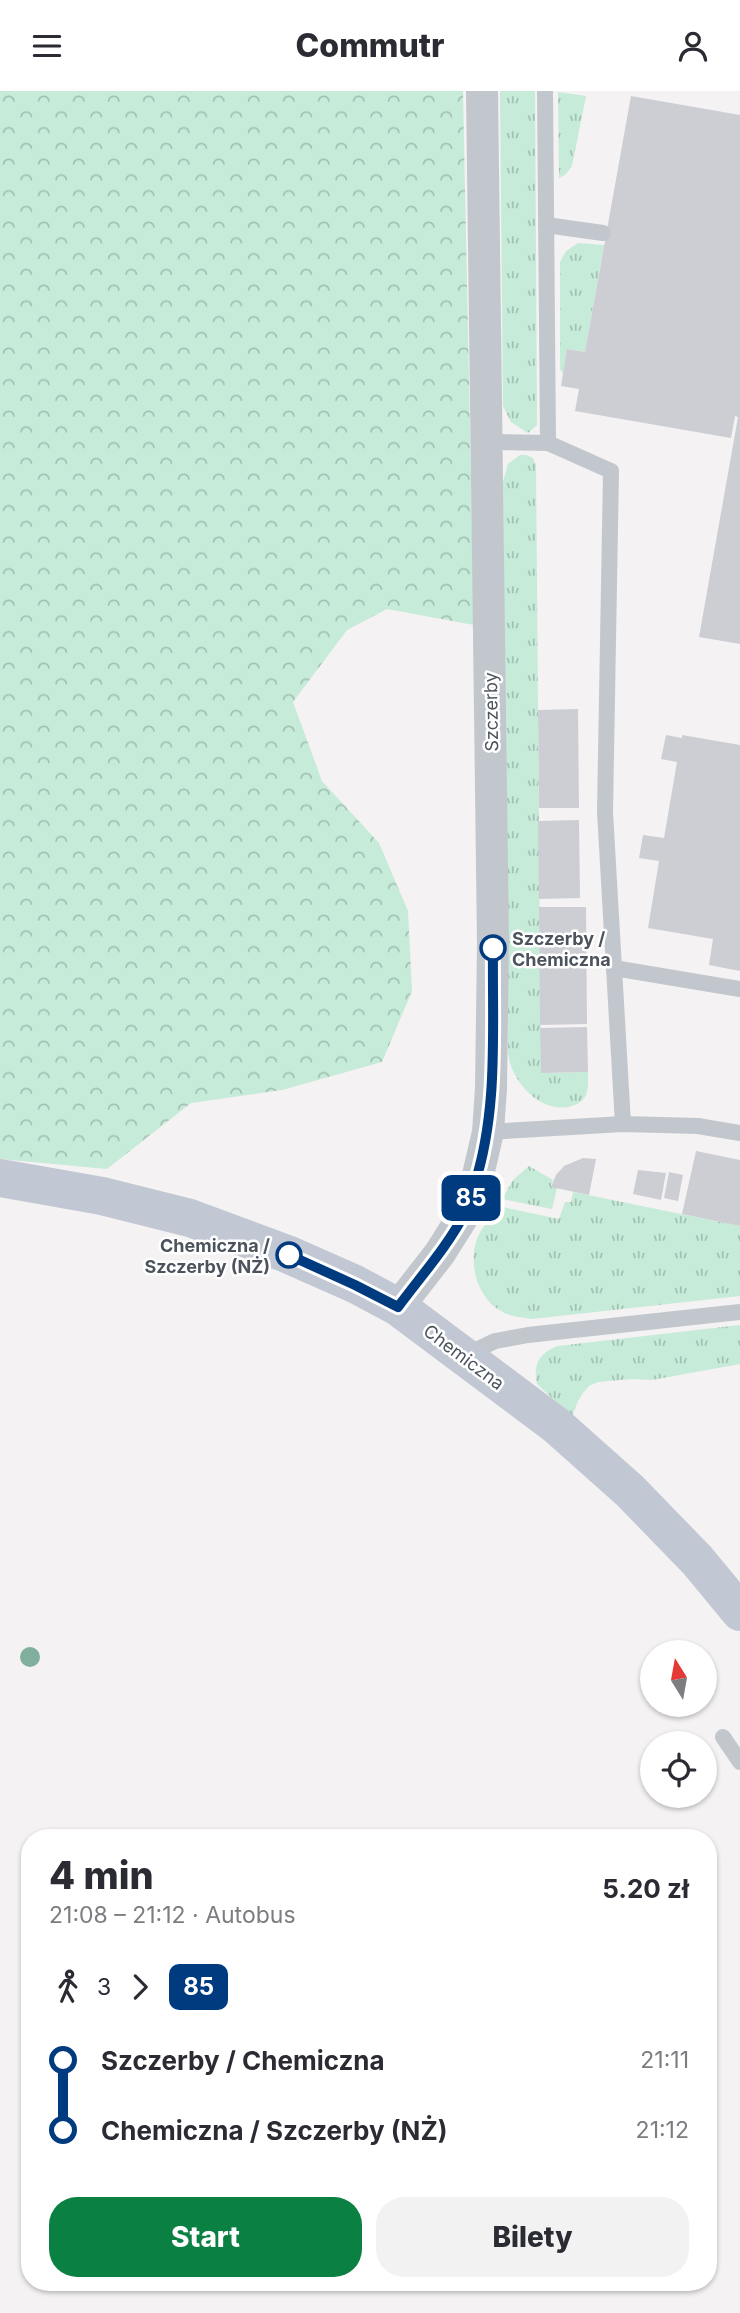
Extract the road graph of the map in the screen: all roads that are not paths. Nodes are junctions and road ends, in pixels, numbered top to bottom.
1 (482, 91) edge
2 (545, 91) edge
3 (546, 225) junction
4 (603, 233) dead end
5 (488, 442) junction
6 (548, 443) junction
7 (614, 968) junction
8 (740, 989) edge
9 (623, 1124) junction
10 (488, 1132) junction
11 (740, 1133) edge
12 (0, 1178) edge
13 (398, 1307) junction
14 (740, 1312) edge
15 (464, 1356) junction
16 (740, 1612) edge
17 (723, 1737) dead end
18 (740, 1762) edge

1 - 5 street, Szczerby
2 - 3 lane
3 - 4 lane
3 - 6 lane
5 - 6 lane
5 - 10 street, Szczerby
6 - 7 lane
7 - 8 lane
7 - 9 lane
9 - 10 lane
9 - 11 lane
10 - 13 street, Szczerby
12 - 13 street, Chemiczna
13 - 15 street, Chemiczna
14 - 15 lane
15 - 16 street, Chemiczna
17 - 18 lane

